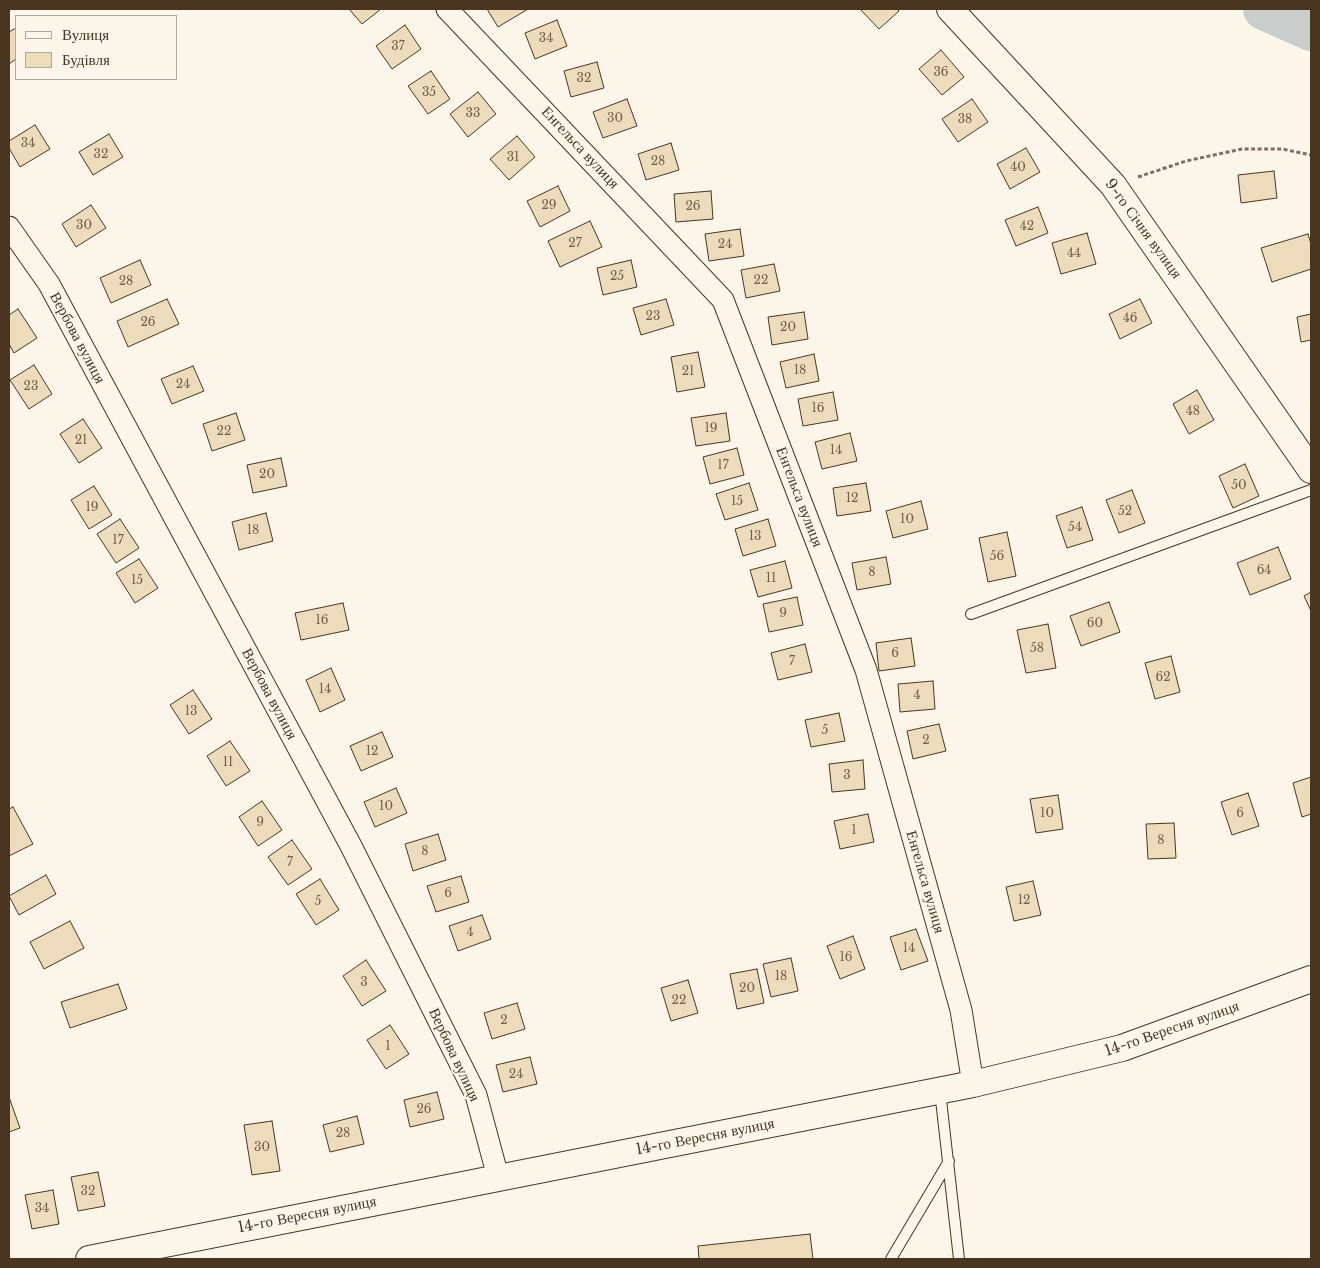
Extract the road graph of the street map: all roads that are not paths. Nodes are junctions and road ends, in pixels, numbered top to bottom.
1 (447, 9) edge
2 (950, 9) edge
3 (9, 227) edge
4 (1311, 470) edge
5 (1311, 490) edge
6 (971, 614) dead end
7 (1311, 979) edge
8 (973, 1084) junction
9 (940, 1091) junction
10 (949, 1162) junction
11 (498, 1177) junction
12 (89, 1259) edge
13 (891, 1259) edge
14 (959, 1259) edge

1 - 8 street, Енгельса вулиця
2 - 4 street, 9-го Січня вулиця
3 - 11 street, Вербова вулиця
5 - 6 lane
7 - 8 street, 14-го Вересня вулиця
8 - 9 street, 14-го Вересня вулиця
9 - 10 lane
9 - 11 street, 14-го Вересня вулиця
10 - 13 lane
10 - 14 lane
11 - 12 street, 14-го Вересня вулиця

